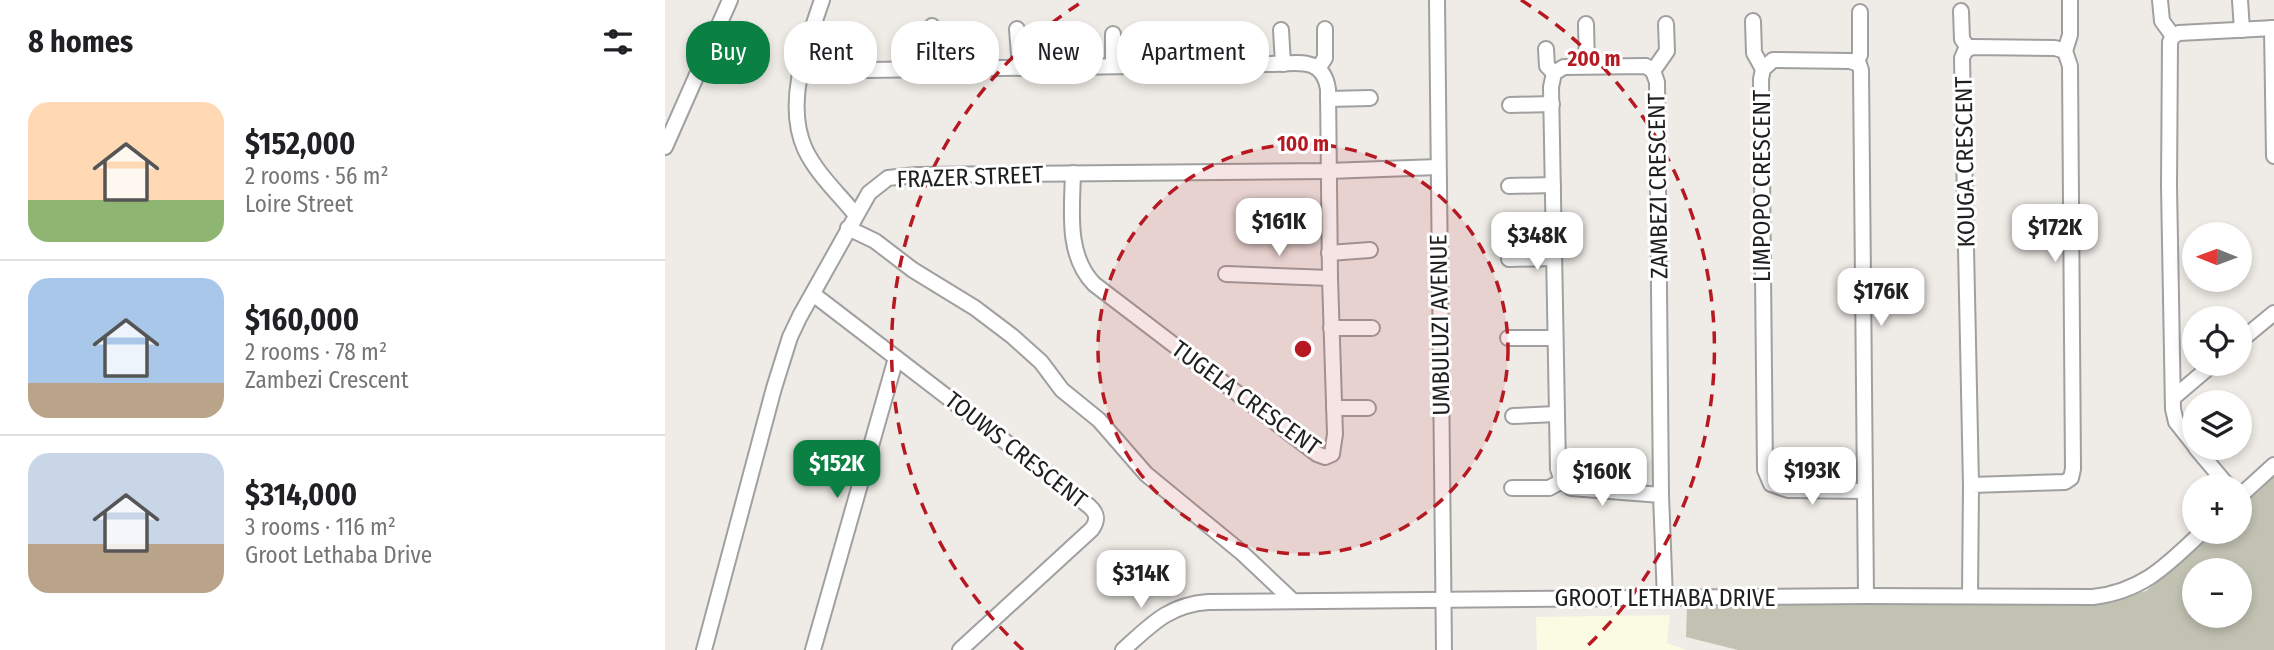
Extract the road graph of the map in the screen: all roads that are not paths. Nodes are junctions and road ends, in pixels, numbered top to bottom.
1 (730, 0) edge
2 (822, 0) edge
3 (1437, 0) edge
4 (2070, 0) edge
5 (2160, 0) edge
6 (2240, 0) edge
7 (1961, 11) dead end
8 (1860, 12) dead end
9 (816, 21) edge
10 (1752, 21) dead end
11 (1587, 24) dead end
12 (1666, 24) dead end
13 (2273, 28) edge
14 (1325, 29) dead end
15 (1281, 30) dead end
16 (2242, 30) junction
17 (1113, 34) dead end
18 (2173, 36) junction
19 (1968, 48) junction
20 (1546, 50) dead end
21 (2065, 51) junction
22 (1856, 62) junction
23 (1269, 64) edge
24 (1283, 64) junction
25 (1103, 66) edge
26 (1113, 66) junction
27 (1117, 66) edge
28 (1587, 66) junction
29 (1319, 67) junction
30 (1763, 69) junction
31 (1653, 71) junction
32 (1554, 73) junction
33 (800, 84) edge
34 (1370, 98) dead end
35 (1328, 99) junction
36 (1552, 104) junction
37 (1510, 105) dead end
38 (667, 137) edge
39 (2274, 156) edge
40 (1438, 167) junction
41 (1328, 171) junction
42 (1073, 173) junction
43 (1553, 185) junction
44 (1509, 186) dead end
45 (855, 214) junction
46 (848, 228) junction
47 (1370, 250) dead end
48 (1329, 253) junction
49 (1554, 258) junction
50 (1509, 259) dead end
51 (1226, 274) dead end
52 (1329, 278) junction
53 (813, 295) junction
54 (2274, 313) edge
55 (1331, 328) junction
56 (1372, 328) dead end
57 (2252, 331) edge
58 (1508, 338) dead end
59 (1555, 338) junction
60 (896, 358) junction
61 (2199, 376) edge
62 (2173, 398) junction
63 (1334, 408) junction
64 (1368, 408) dead end
65 (1556, 414) junction
66 (1513, 416) dead end
67 (2182, 430) edge
68 (2206, 460) edge
69 (2274, 465) edge
70 (2218, 474) edge
71 (1562, 481) junction
72 (1971, 485) junction
73 (2252, 485) edge
74 (1512, 488) dead end
75 (1864, 491) junction
76 (1661, 495) junction
77 (2189, 544) edge
78 (1866, 596) junction
79 (1970, 596) junction
80 (1665, 598) junction
81 (1444, 599) junction
82 (1293, 601) junction
83 (704, 650) edge
84 (813, 650) edge
85 (960, 650) edge
86 (1123, 650) edge
87 (1444, 650) edge

1 - 38 street
2 - 9 street
3 - 40 street, UMBULUZI AVENUE
4 - 21 street
5 - 18 street
6 - 16 street
7 - 19 street
8 - 22 street
10 - 30 street
11 - 28 street
12 - 31 street
13 - 16 street
13 - 39 street
14 - 29 street
15 - 24 street
16 - 18 street
17 - 26 street
18 - 62 street
19 - 21 street, KOUGA CRESCENT
19 - 72 street, KOUGA CRESCENT
20 - 32 street
21 - 72 street
22 - 30 street, LIMPOPO CRESCENT
22 - 75 street
23 - 24 street
24 - 29 street
25 - 26 street
26 - 27 street
28 - 31 street, ZAMBEZI CRESCENT
28 - 32 street, ZAMBEZI CRESCENT
29 - 35 street, TUGELA CRESCENT
30 - 75 street, LIMPOPO CRESCENT
31 - 76 street, ZAMBEZI CRESCENT
32 - 36 street
33 - 45 street
34 - 35 street
35 - 41 street, TUGELA CRESCENT
36 - 37 street
36 - 43 street
40 - 41 street, FRAZER STREET
40 - 81 street, UMBULUZI AVENUE
41 - 42 street, FRAZER STREET
41 - 48 street, TUGELA CRESCENT
42 - 45 street, FRAZER STREET
42 - 63 street, TUGELA CRESCENT
43 - 44 street
43 - 49 street
45 - 46 street, FRAZER STREET
46 - 53 street, FRAZER STREET
46 - 82 street
47 - 48 street
48 - 52 street, TUGELA CRESCENT
49 - 50 street
49 - 59 street
51 - 52 street
52 - 55 street, TUGELA CRESCENT
53 - 60 street, TOUWS CRESCENT
53 - 83 street, FRAZER STREET
54 - 57 street
55 - 56 street
55 - 63 street, TUGELA CRESCENT
58 - 59 street
59 - 65 street
60 - 84 street
60 - 85 street, TOUWS CRESCENT
61 - 62 street
62 - 67 street
63 - 64 street
65 - 66 street
65 - 71 street
68 - 70 street
69 - 73 street
71 - 74 street
71 - 76 street
72 - 79 street, KOUGA CRESCENT
75 - 78 street
76 - 80 street, ZAMBEZI CRESCENT
77 - 79 street, GROOT LETHABA DRIVE
78 - 79 street, GROOT LETHABA DRIVE
78 - 80 street, GROOT LETHABA DRIVE
80 - 81 street, GROOT LETHABA DRIVE
81 - 82 street, GROOT LETHABA DRIVE
81 - 87 street, UMBULUZI AVENUE
82 - 86 street, GROOT LETHABA DRIVE

